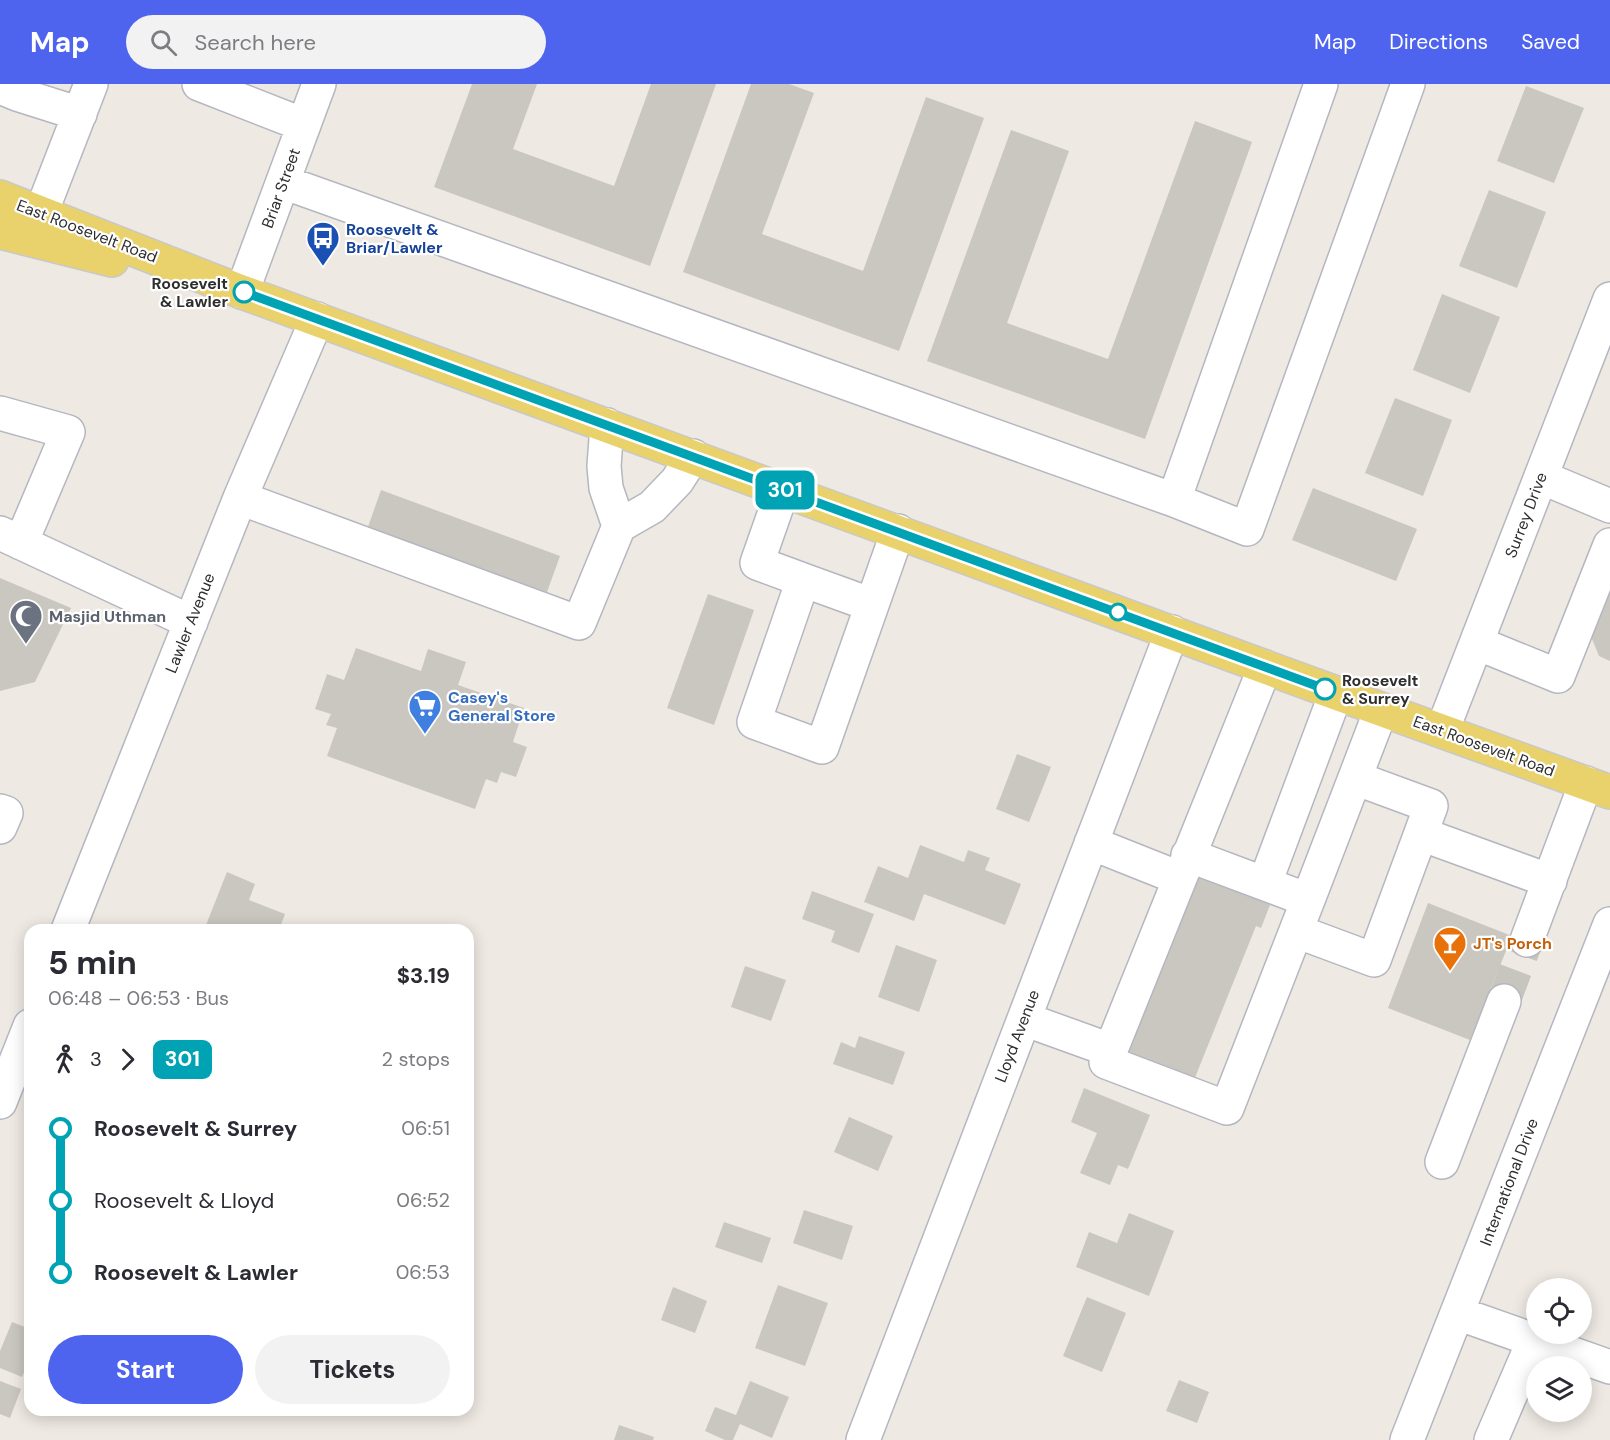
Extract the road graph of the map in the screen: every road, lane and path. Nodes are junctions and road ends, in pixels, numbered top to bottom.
1 (91, 84) edge
2 (199, 84) edge
3 (319, 84) edge
4 (1321, 84) edge
5 (1408, 84) edge
6 (3, 87) edge
7 (80, 114) junction
8 (304, 126) junction
9 (283, 182) junction
10 (0, 197) edge
11 (41, 213) junction
12 (0, 232) edge
13 (242, 292) junction
14 (1610, 299) edge
15 (317, 319) junction
16 (0, 413) edge
17 (607, 425) junction
18 (693, 456) junction
19 (1541, 477) junction
20 (783, 489) junction
21 (240, 498) junction
22 (1174, 500) junction
23 (1610, 506) edge
24 (619, 526) junction
25 (898, 531) junction
26 (10, 538) edge
27 (1610, 545) edge
28 (803, 580) junction
29 (872, 605) junction
30 (191, 622) junction
31 (1172, 632) junction
32 (1477, 642) junction
33 (1265, 667) junction
34 (1336, 693) junction
35 (1381, 710) junction
36 (1442, 731) junction
37 (1354, 778) junction
38 (1598, 788) edge
39 (0, 811) edge
40 (0, 827) edge
41 (1421, 834) junction
42 (1091, 843) junction
43 (1184, 866) junction
44 (1550, 881) junction
45 (1265, 883) junction
46 (1308, 900) junction
47 (70, 924) edge
48 (1610, 924) edge
49 (1296, 931) junction
50 (1527, 940) tunnel mouth
51 (1504, 1001) tunnel mouth
52 (1024, 1019) junction
53 (24, 1041) edge
54 (1110, 1050) junction
55 (0, 1102) edge
56 (1442, 1162) dead end
57 (1457, 1313) junction
58 (1526, 1337) edge
59 (1532, 1344) edge
60 (1545, 1344) edge
61 (1610, 1367) edge
62 (863, 1440) edge
63 (1407, 1440) edge
64 (1491, 1440) edge

1 - 7 street
2 - 8 street
3 - 8 street, Briar Street
4 - 22 street
5 - 22 street
6 - 7 street
7 - 11 street
8 - 9 street, Briar Street
9 - 13 street, Briar Street
9 - 22 street
10 - 11 main road, East Roosevelt Road
11 - 13 main road, East Roosevelt Road
12 - 13 main road, East Roosevelt Road
13 - 15 main road, East Roosevelt Road
14 - 19 street, Surrey Drive
15 - 17 main road, East Roosevelt Road
15 - 21 street, Lawler Avenue
16 - 26 street
17 - 18 main road, East Roosevelt Road
17 - 24 street
18 - 20 main road, East Roosevelt Road
18 - 24 street
19 - 23 street
19 - 32 street, Surrey Drive
20 - 25 main road, East Roosevelt Road
20 - 28 street
21 - 24 street
21 - 30 street, Lawler Avenue
25 - 29 street
25 - 31 main road, East Roosevelt Road
26 - 30 street
27 - 32 street
28 - 29 street
28 - 29 street
30 - 47 street, Lawler Avenue
31 - 33 main road, East Roosevelt Road
31 - 42 street, Lloyd Avenue
32 - 36 street, Surrey Drive
33 - 34 main road, East Roosevelt Road
33 - 43 street
34 - 35 main road, East Roosevelt Road
34 - 45 street
35 - 36 main road, East Roosevelt Road
35 - 37 street
36 - 38 main road, East Roosevelt Road
37 - 41 street
37 - 46 street
38 - 44 street
39 - 40 street
41 - 44 street
41 - 49 street
42 - 43 street
42 - 52 street, Lloyd Avenue
43 - 45 street
43 - 54 street
44 - 50 street
45 - 46 street
46 - 49 street
48 - 57 street, International Drive
49 - 54 street
51 - 56 street
52 - 54 street
52 - 62 street, Lloyd Avenue
53 - 55 street
57 - 58 street
57 - 63 street, International Drive
59 - 64 street
60 - 61 street

